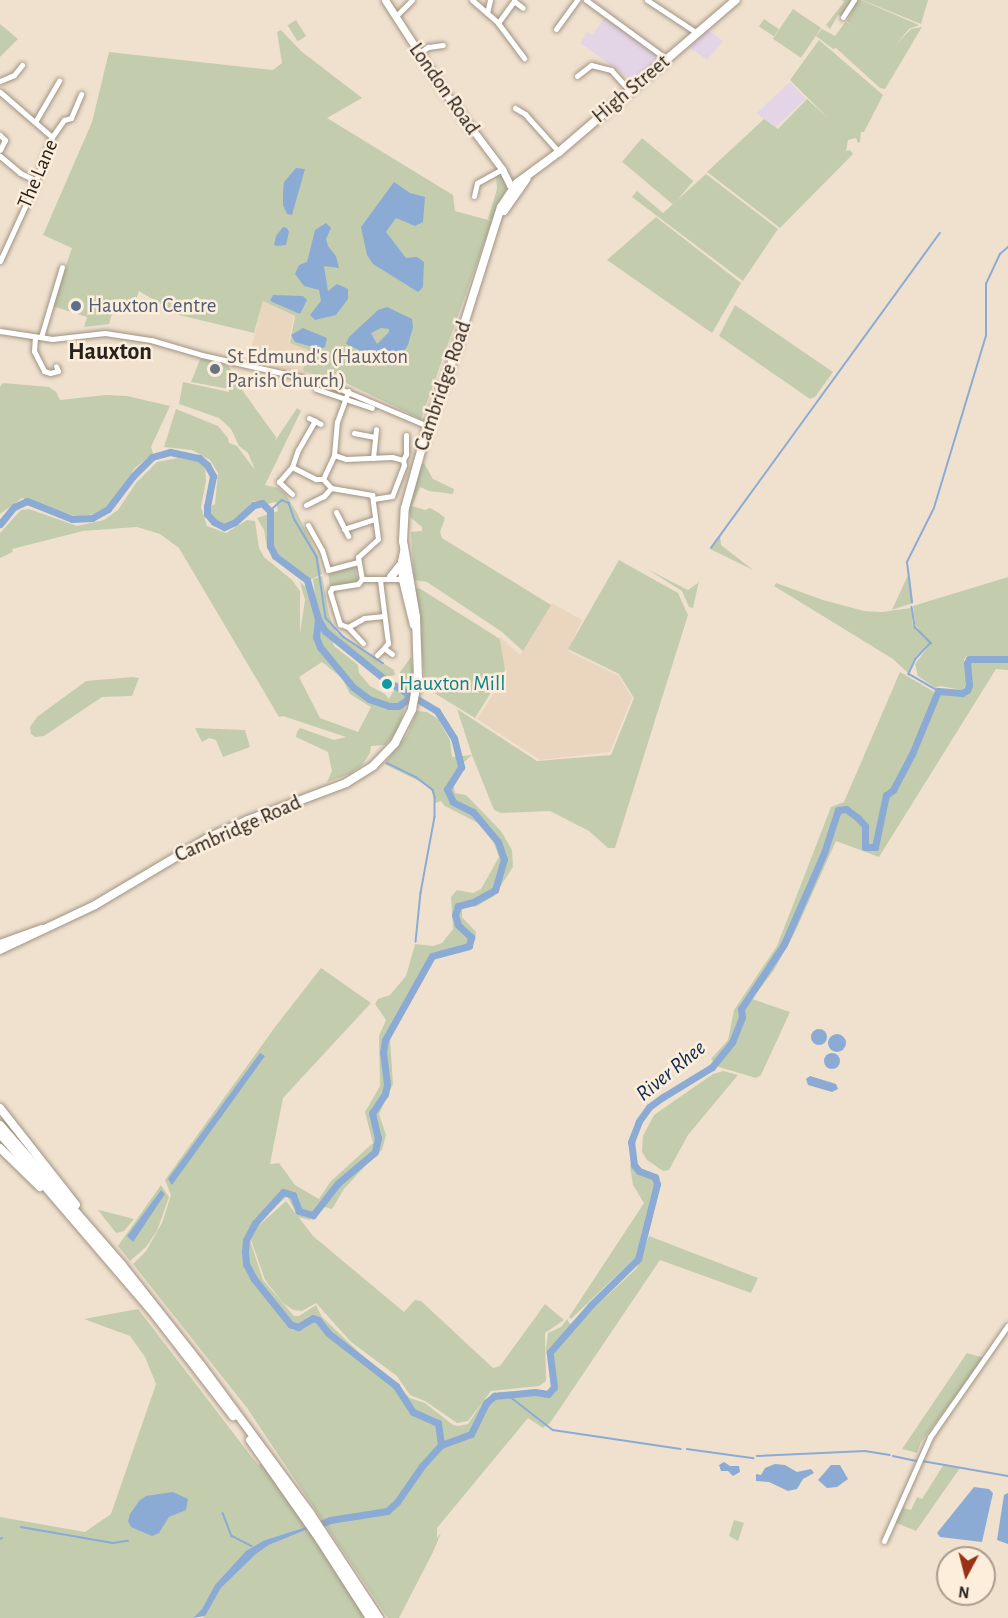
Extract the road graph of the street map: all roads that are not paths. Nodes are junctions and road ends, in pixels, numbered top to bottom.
1 (385, 0) edge
2 (412, 0) edge
3 (472, 0) edge
4 (490, 0) edge
5 (577, 0) edge
6 (586, 0) edge
7 (647, 0) edge
8 (736, 0) edge
9 (854, 0) edge
10 (523, 8) dead end
11 (487, 13) junction
12 (843, 17) dead end
13 (395, 18) junction
14 (498, 23) junction
15 (556, 29) dead end
16 (697, 33) junction
17 (443, 45) dead end
18 (419, 53) junction
19 (525, 58) dead end
20 (667, 59) junction
21 (22, 65) dead end
22 (577, 76) dead end
23 (0, 81) edge
24 (59, 81) dead end
25 (629, 90) junction
26 (3, 94) edge
27 (81, 94) dead end
28 (0, 103) edge
29 (515, 108) dead end
30 (530, 108) dead end
31 (525, 114) junction
32 (35, 122) junction
33 (0, 135) edge
34 (52, 137) junction
35 (0, 150) edge
36 (559, 152) junction
37 (0, 156) edge
38 (505, 173) junction
39 (35, 180) junction
40 (516, 187) junction
41 (474, 196) dead end
42 (3, 242) edge
43 (0, 261) edge
44 (62, 267) dead end
45 (0, 331) edge
46 (38, 337) junction
47 (37, 358) junction
48 (29, 362) dead end
49 (56, 366) dead end
50 (316, 389) dead end
51 (348, 391) junction
52 (344, 400) junction
53 (372, 408) dead end
54 (309, 418) dead end
55 (428, 426) junction
56 (376, 429) dead end
57 (354, 433) dead end
58 (406, 435) dead end
59 (375, 437) junction
60 (334, 455) junction
61 (373, 458) junction
62 (403, 460) junction
63 (292, 468) junction
64 (323, 479) junction
65 (331, 488) junction
66 (292, 494) dead end
67 (373, 499) junction
68 (306, 505) dead end
69 (336, 512) dead end
70 (374, 519) junction
71 (308, 525) dead end
72 (344, 529) junction
73 (348, 536) dead end
74 (404, 552) junction
75 (357, 562) junction
76 (402, 562) junction
77 (406, 577) junction
78 (390, 578) junction
79 (362, 579) junction
80 (380, 579) junction
81 (384, 616) junction
82 (348, 627) junction
83 (363, 643) dead end
84 (384, 648) junction
85 (392, 654) dead end
86 (377, 655) dead end
87 (43, 929) junction
88 (0, 944) edge
89 (0, 951) edge
90 (0, 1108) edge
91 (0, 1125) edge
92 (0, 1134) edge
93 (0, 1148) edge
94 (67, 1212) junction
95 (91, 1229) junction
96 (1008, 1325) edge
97 (307, 1515) junction
98 (322, 1538) junction
99 (884, 1541) dead end
100 (370, 1618) edge
101 (379, 1618) edge

1 - 13 main road, London Road
2 - 13 street
3 - 11 street
4 - 11 street
5 - 15 street
6 - 20 street
7 - 16 street
8 - 16 highway, High Street
9 - 12 street
10 - 14 street
11 - 14 street
13 - 18 main road, London Road
14 - 19 street
16 - 20 highway, High Street
17 - 18 street
18 - 38 main road, London Road
20 - 25 highway, High Street
21 - 23 street
22 - 25 street
24 - 32 street
25 - 36 highway, High Street
26 - 28 street
26 - 32 street
27 - 34 street, The Lane
29 - 31 street
30 - 31 street
31 - 36 street
32 - 34 street
33 - 35 street
34 - 39 street, The Lane
36 - 40 highway, High Street
37 - 39 street
38 - 40 main road, London Road
38 - 41 street
39 - 42 street, The Lane
40 - 55 highway, Cambridge Road
42 - 43 street, The Lane
44 - 46 street
45 - 46 street
46 - 47 street
46 - 51 street
47 - 48 street
47 - 49 street
50 - 52 street
51 - 52 street
51 - 55 street
52 - 53 street
52 - 60 street
54 - 63 street
55 - 74 highway, Cambridge Road
56 - 59 street
57 - 59 street
58 - 62 street
59 - 61 street
60 - 61 street
60 - 64 street
61 - 62 street
62 - 67 street
63 - 64 street
63 - 66 street
64 - 65 street
65 - 67 street
65 - 68 street
67 - 70 street
69 - 72 street
70 - 72 street
70 - 75 street
71 - 75 street
72 - 73 street
74 - 76 highway, Cambridge Road
74 - 77 highway, Cambridge Road
75 - 79 street
76 - 77 highway, Cambridge Road
76 - 78 highway
77 - 78 street
77 - 87 highway, Cambridge Road
78 - 80 street
79 - 80 street
79 - 82 street
80 - 81 street
81 - 82 street
81 - 84 street
82 - 83 street
84 - 85 street
84 - 86 street
87 - 88 highway, Cambridge Road
87 - 89 highway, Cambridge Road
90 - 95 highway
91 - 95 highway
92 - 94 highway
93 - 94 highway
94 - 97 highway
95 - 97 highway
96 - 99 street
97 - 98 highway
98 - 100 highway
98 - 101 highway

